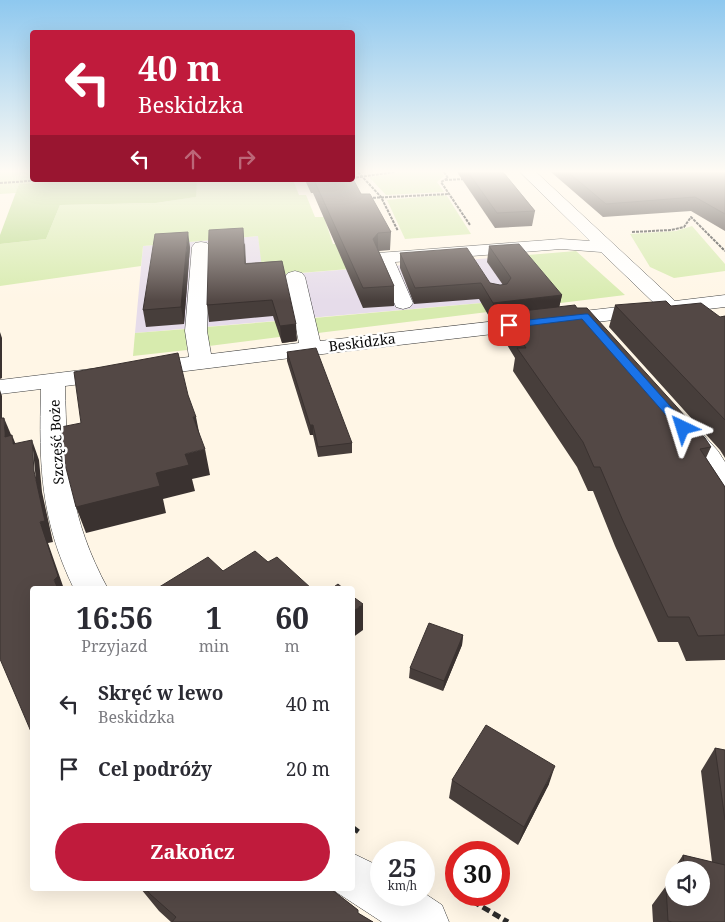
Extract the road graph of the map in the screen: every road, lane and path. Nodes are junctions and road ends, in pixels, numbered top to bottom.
1 (463, 215) edge
2 (573, 215) edge
3 (472, 228) dead end
4 (589, 230) junction
5 (201, 247) dead end
6 (606, 247) junction
7 (725, 252) edge
8 (295, 277) dead end
9 (725, 301) edge
10 (403, 303) dead end
11 (670, 307) junction
12 (585, 316) junction
13 (606, 340) edge
14 (312, 348) junction
15 (202, 362) junction
16 (53, 380) junction
17 (0, 387) edge
18 (670, 413) edge
19 (725, 486) edge
20 (89, 586) edge
21 (355, 878) edge
22 (370, 887) edge
23 (400, 906) edge
24 (481, 906) edge
25 (425, 922) edge
26 (508, 922) edge

1 - 3 path
2 - 4 street
4 - 6 street
4 - 7 path
5 - 15 street
6 - 10 street
6 - 11 street
8 - 14 street
9 - 11 street, Beskidzka
11 - 12 street, Beskidzka
12 - 13 street
12 - 14 street, Beskidzka
14 - 15 street, Beskidzka
15 - 16 street, Beskidzka
16 - 17 street, Beskidzka
16 - 20 street, Szczęść Boże
18 - 19 street
21 - 22 street
23 - 25 street
24 - 26 path

